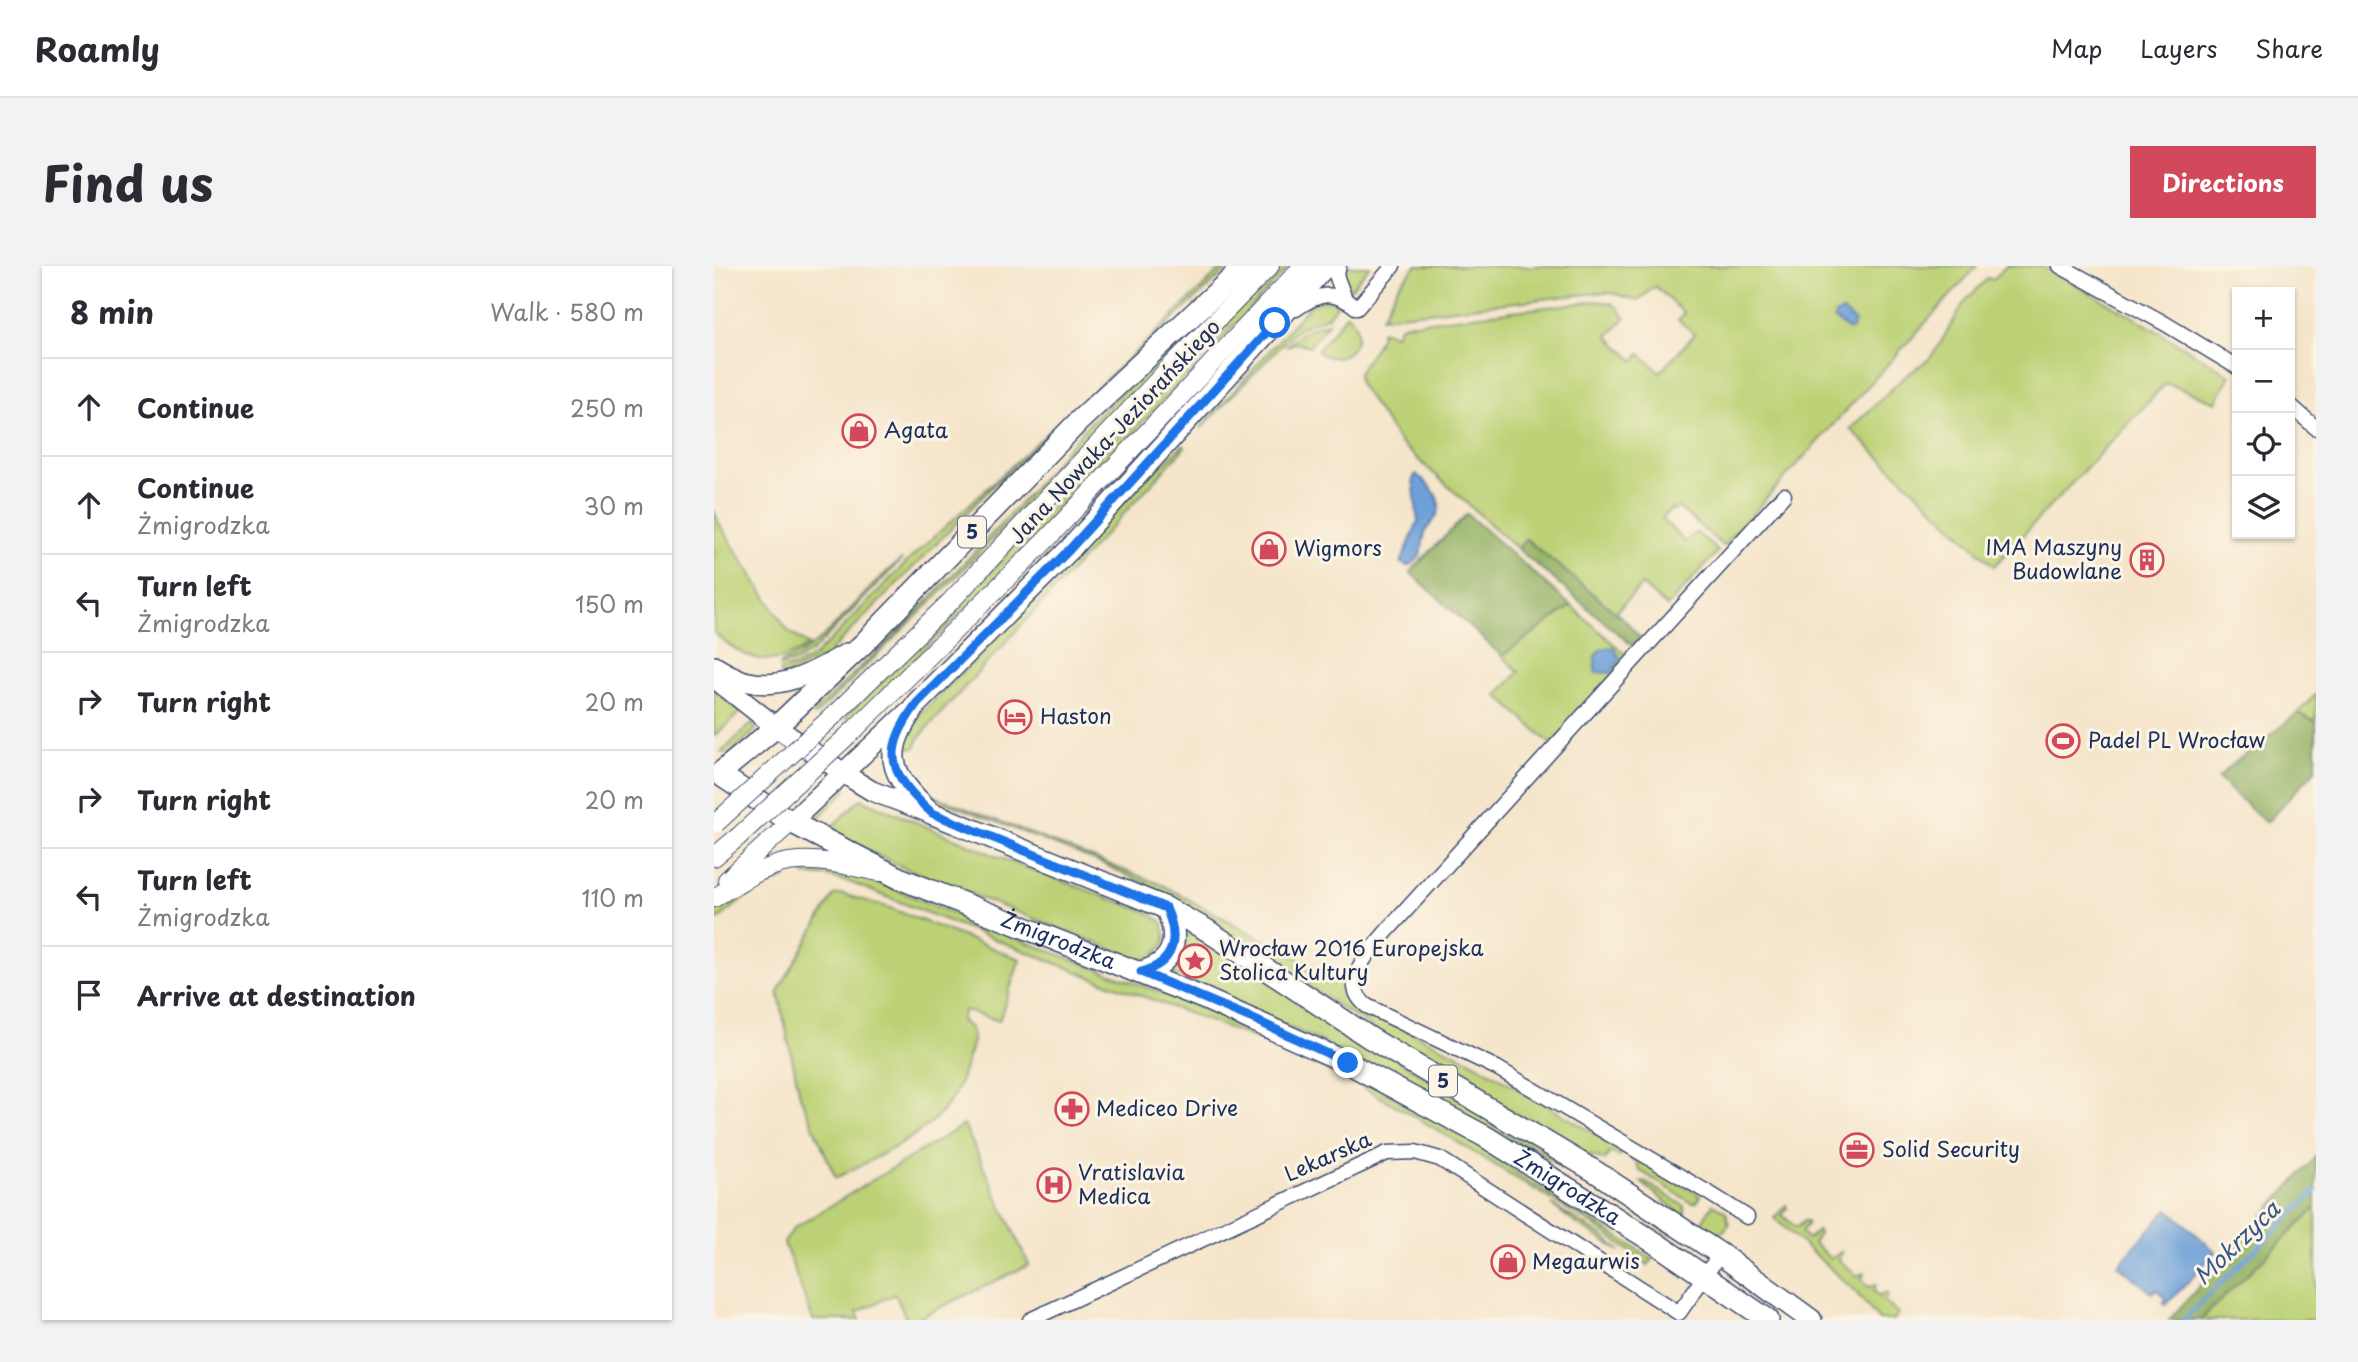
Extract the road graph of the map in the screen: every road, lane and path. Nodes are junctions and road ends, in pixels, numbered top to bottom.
1 (1245, 266) edge
2 (1270, 266) edge
3 (1303, 266) edge
4 (1325, 266) edge
5 (1339, 266) edge
6 (1393, 266) edge
7 (2060, 266) edge
8 (1345, 299) junction
9 (1275, 323) junction
10 (2232, 364) edge
11 (2295, 409) edge
12 (2316, 428) edge
13 (1784, 495) dead end
14 (863, 644) junction
15 (714, 666) edge
16 (714, 678) edge
17 (917, 703) junction
18 (776, 727) junction
19 (841, 772) junction
20 (716, 774) edge
21 (932, 813) junction
22 (791, 822) junction
23 (715, 823) edge
24 (714, 857) edge
25 (892, 875) junction
26 (714, 892) edge
27 (714, 898) edge
28 (1166, 908) junction
29 (1141, 972) junction
30 (1746, 1217) dead end
31 (1720, 1254) junction
32 (1704, 1275) junction
33 (1030, 1320) edge
34 (1768, 1320) edge
35 (1811, 1320) edge

1 - 14 main road, 5
2 - 23 street, Jana Nowaka-Jeziorańskiego, bridge
3 - 24 street, Jana Nowaka-Jeziorańskiego, bridge
4 - 9 main road, 5
5 - 8 street
6 - 8 street
7 - 10 street
8 - 9 street
9 - 17 main road, 5
11 - 12 street
13 - 30 street
14 - 15 main road
14 - 18 main road, 5
16 - 18 main road, Żmigrodzka
17 - 19 main road
17 - 21 main road, Żmigrodzka / 5
18 - 19 main road, Żmigrodzka
18 - 20 main road, 5
19 - 21 main road, Żmigrodzka
19 - 22 main road
20 - 22 main road, Żmigrodzka / 5
21 - 28 main road, Żmigrodzka / 5
22 - 25 main road, Żmigrodzka / 5
22 - 26 street
25 - 27 street
25 - 29 main road, Żmigrodzka / 5
28 - 29 main road
28 - 31 main road, Żmigrodzka / 5
29 - 32 main road, Żmigrodzka / 5
31 - 32 street, Lekarska
31 - 35 main road, Żmigrodzka / 5
32 - 33 street, Lekarska
32 - 34 main road, Żmigrodzka / 5

